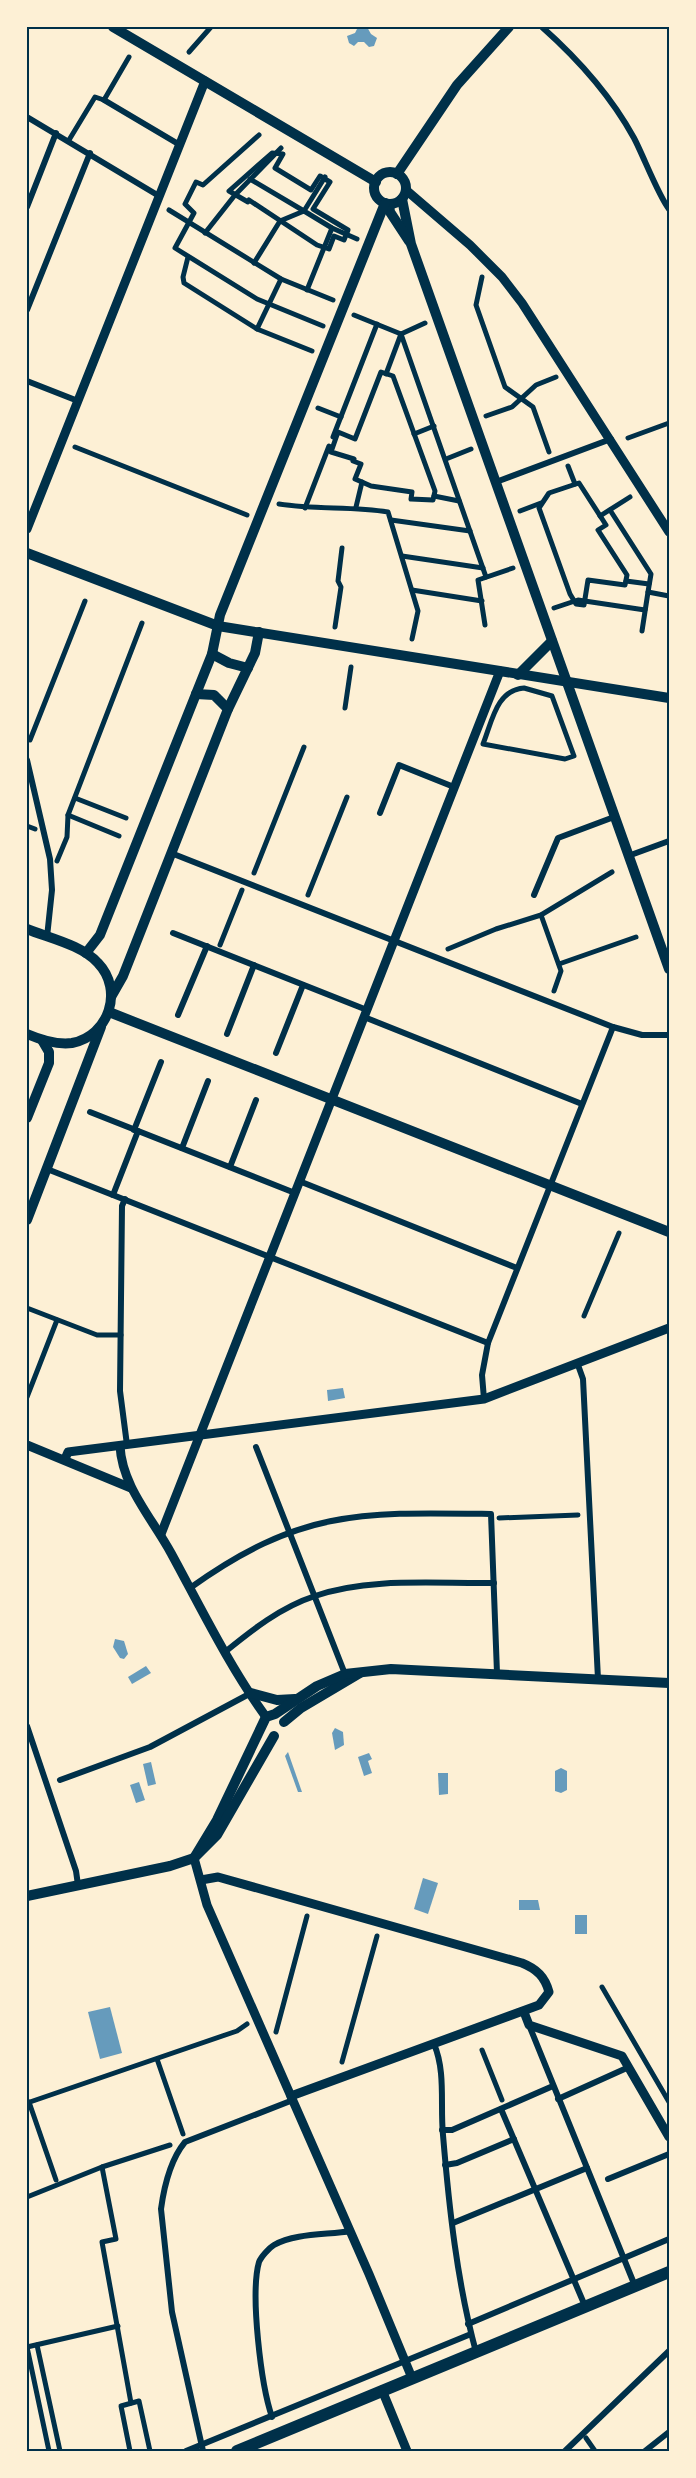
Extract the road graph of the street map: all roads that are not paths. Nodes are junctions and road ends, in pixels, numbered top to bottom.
1 (113, 27) edge
2 (211, 27) edge
3 (509, 27) edge
4 (543, 27) edge
5 (189, 52) dead end
6 (129, 57) dead end
7 (205, 81) junction
8 (104, 100) junction
9 (27, 117) edge
10 (56, 133) junction
11 (259, 135) dead end
12 (69, 140) junction
13 (180, 146) junction
14 (279, 151) junction
15 (90, 153) junction
16 (397, 174) junction
17 (325, 177) junction
18 (250, 179) junction
19 (376, 182) junction
20 (404, 194) junction
21 (235, 195) junction
22 (159, 196) junction
23 (387, 203) junction
24 (27, 207) edge
25 (669, 209) edge
26 (169, 210) dead end
27 (304, 211) junction
28 (280, 221) junction
29 (189, 224) junction
30 (332, 228) junction
31 (205, 233) junction
32 (346, 234) junction
33 (357, 239) dead end
34 (411, 244) junction
35 (323, 247) junction
36 (188, 257) junction
37 (254, 263) junction
38 (482, 277) dead end
39 (280, 279) junction
40 (307, 290) junction
41 (333, 300) dead end
42 (268, 304) junction
43 (27, 310) edge
44 (354, 315) dead end
45 (425, 323) dead end
46 (377, 324) junction
47 (323, 326) dead end
48 (257, 329) junction
49 (401, 333) junction
50 (312, 351) dead end
51 (387, 374) junction
52 (556, 377) dead end
53 (27, 381) edge
54 (521, 398) junction
55 (78, 401) junction
56 (318, 408) dead end
57 (486, 416) dead end
58 (341, 417) junction
59 (669, 423) edge
60 (434, 426) junction
61 (414, 434) junction
62 (628, 438) dead end
63 (611, 439) junction
64 (75, 447) dead end
65 (471, 449) dead end
66 (549, 452) dead end
67 (446, 459) junction
68 (568, 466) dead end
69 (362, 482) junction
70 (496, 482) junction
71 (575, 484) junction
72 (434, 496) junction
73 (630, 496) dead end
74 (459, 501) junction
75 (541, 503) junction
76 (279, 504) dead end
77 (356, 507) junction
78 (305, 508) junction
79 (610, 510) junction
80 (520, 511) dead end
81 (247, 515) dead end
82 (600, 516) junction
83 (391, 520) junction
84 (27, 529) edge
85 (470, 531) junction
86 (669, 532) edge
87 (342, 548) dead end
88 (27, 554) edge
89 (402, 556) junction
90 (483, 568) junction
91 (513, 568) dead end
92 (486, 577) junction
93 (626, 581) junction
94 (649, 584) junction
95 (412, 590) junction
96 (648, 592) junction
97 (669, 596) edge
98 (574, 600) junction
99 (85, 601) dead end
100 (482, 601) junction
101 (585, 601) junction
102 (554, 608) dead end
103 (645, 610) junction
104 (142, 623) dead end
105 (485, 625) dead end
106 (218, 626) junction
107 (334, 627) dead end
108 (642, 631) dead end
109 (259, 632) junction
110 (411, 639) dead end
111 (552, 641) junction
112 (212, 654) junction
113 (351, 667) dead end
114 (248, 668) junction
115 (500, 672) junction
116 (518, 675) junction
117 (566, 684) junction
118 (196, 694) junction
119 (669, 698) edge
120 (345, 708) dead end
121 (228, 709) junction
122 (30, 740) dead end
123 (304, 747) dead end
124 (496, 748) joint
125 (27, 760) edge
126 (454, 787) junction
127 (347, 797) dead end
128 (75, 798) junction
129 (380, 813) dead end
130 (68, 815) junction
131 (614, 817) junction
132 (126, 818) dead end
133 (27, 826) edge
134 (35, 829) dead end
135 (119, 836) dead end
136 (669, 841) edge
137 (171, 853) junction
138 (628, 856) junction
139 (57, 861) dead end
140 (612, 872) dead end
141 (254, 873) dead end
142 (242, 890) dead end
143 (308, 895) dead end
144 (534, 896) dead end
145 (542, 915) junction
146 (27, 929) edge
147 (173, 933) dead end
148 (47, 937) junction
149 (636, 937) dead end
150 (394, 940) junction
151 (220, 945) dead end
152 (207, 946) junction
153 (448, 949) dead end
154 (86, 953) junction
155 (559, 964) junction
156 (254, 965) junction
157 (669, 969) edge
158 (303, 985) junction
159 (554, 991) dead end
160 (111, 997) junction
161 (109, 1012) junction
162 (365, 1013) junction
163 (178, 1015) dead end
164 (102, 1025) junction
165 (613, 1027) junction
166 (27, 1034) edge
167 (226, 1034) dead end
168 (669, 1035) edge
169 (42, 1040) junction
170 (276, 1053) dead end
171 (161, 1062) dead end
172 (208, 1081) dead end
173 (332, 1099) junction
174 (256, 1100) dead end
175 (582, 1104) junction
176 (90, 1112) dead end
177 (27, 1118) edge
178 (136, 1130) junction
179 (182, 1148) junction
180 (230, 1167) junction
181 (47, 1169) junction
182 (299, 1181) junction
183 (550, 1185) junction
184 (295, 1193) junction
185 (113, 1195) junction
186 (125, 1199) junction
187 (27, 1220) edge
188 (669, 1232) edge
189 (619, 1233) dead end
190 (270, 1257) junction
191 (517, 1268) junction
192 (27, 1308) edge
193 (584, 1316) dead end
194 (57, 1320) junction
195 (669, 1328) edge
196 (121, 1335) junction
197 (488, 1342) junction
198 (578, 1365) junction
199 (27, 1397) edge
200 (484, 1399) junction
201 (199, 1436) junction
202 (27, 1445) edge
203 (124, 1445) junction
204 (256, 1447) dead end
205 (65, 1460) junction
206 (131, 1488) junction
207 (578, 1515) dead end
208 (499, 1518) dead end
209 (289, 1531) junction
210 (161, 1534) junction
211 (494, 1583) junction
212 (190, 1588) junction
213 (314, 1596) junction
214 (225, 1652) junction
215 (360, 1673) junction
216 (497, 1673) junction
217 (345, 1674) junction
218 (597, 1679) junction
219 (669, 1683) edge
220 (250, 1693) junction
221 (295, 1699) junction
222 (272, 1720) junction
223 (27, 1726) edge
224 (274, 1736) junction
225 (60, 1780) dead end
226 (194, 1858) junction
227 (201, 1880) junction
228 (78, 1885) junction
229 (27, 1896) edge
230 (307, 1916) dead end
231 (377, 1936) dead end
232 (602, 1987) dead end
233 (524, 2012) junction
234 (247, 2024) dead end
235 (529, 2025) junction
236 (276, 2032) dead end
237 (434, 2044) junction
238 (482, 2050) dead end
239 (157, 2059) junction
240 (342, 2062) dead end
241 (629, 2067) junction
242 (553, 2086) junction
243 (292, 2098) junction
244 (558, 2098) junction
245 (502, 2100) dead end
246 (669, 2102) edge
247 (28, 2103) edge
248 (501, 2109) junction
249 (442, 2130) junction
250 (183, 2134) dead end
251 (669, 2137) edge
252 (514, 2139) junction
253 (170, 2145) dead end
254 (669, 2154) edge
255 (445, 2165) junction
256 (102, 2167) junction
257 (587, 2168) junction
258 (608, 2179) dead end
259 (56, 2180) dead end
260 (536, 2190) junction
261 (27, 2197) edge
262 (453, 2223) junction
263 (351, 2231) junction
264 (669, 2239) edge
265 (624, 2258) junction
266 (669, 2272) edge
267 (574, 2279) junction
268 (635, 2286) junction
269 (585, 2306) junction
270 (468, 2324) junction
271 (118, 2326) junction
272 (471, 2334) junction
273 (37, 2345) junction
274 (27, 2347) edge
275 (669, 2351) edge
276 (476, 2352) junction
277 (406, 2362) junction
278 (412, 2378) junction
279 (382, 2390) junction
280 (131, 2403) junction
281 (272, 2417) junction
282 (669, 2432) edge
283 (586, 2438) dead end
284 (202, 2448) edge
285 (49, 2451) edge
286 (60, 2451) edge
287 (130, 2451) edge
288 (150, 2451) edge
289 (186, 2451) edge
290 (237, 2451) edge
291 (407, 2451) edge
292 (565, 2451) edge
293 (595, 2451) edge
294 (645, 2451) edge

1 - 7 main road
2 - 5 street
3 - 16 main road
4 - 25 street
6 - 8 street
7 - 13 street
7 - 19 main road
8 - 12 street
8 - 13 street
9 - 10 street
10 - 12 street
10 - 24 street
11 - 29 street
12 - 15 street
13 - 22 street
14 - 17 street
14 - 18 street
14 - 21 street
15 - 22 street
15 - 43 street
16 - 19 main road
16 - 20 main road
17 - 27 street
17 - 32 street
18 - 21 street
18 - 27 street
19 - 23 main road
20 - 23 main road
20 - 34 main road
20 - 63 street
21 - 28 street
21 - 31 street
22 - 55 street
23 - 34 main road
23 - 106 main road
26 - 29 street
27 - 28 street
27 - 30 street
28 - 35 street
28 - 37 street
29 - 31 street
29 - 36 street
30 - 32 street
30 - 35 street
31 - 37 street
32 - 33 street
32 - 35 street
34 - 70 main road
35 - 40 street
36 - 42 street
36 - 48 street
37 - 39 street
38 - 54 street
39 - 40 street
39 - 42 street
40 - 41 street
42 - 47 street
42 - 48 street
44 - 46 street
45 - 49 street
46 - 49 street
46 - 58 street
48 - 50 street
49 - 51 street
49 - 60 street
51 - 61 street
51 - 69 street
52 - 54 street
53 - 55 street
54 - 57 street
54 - 66 street
55 - 84 street
56 - 58 street
58 - 78 street
59 - 62 street
60 - 61 street
60 - 67 street
61 - 72 street
63 - 70 street
63 - 86 street
64 - 81 street
65 - 67 street
67 - 74 street
68 - 71 street
69 - 72 street
69 - 77 street
70 - 111 main road
71 - 75 street
71 - 82 street
72 - 74 street
73 - 79 street
74 - 85 street
75 - 80 street
75 - 98 street
76 - 78 street
77 - 78 street
77 - 83 street
79 - 82 street
79 - 94 street
82 - 93 street
83 - 85 street
83 - 89 street
85 - 90 street
87 - 107 street
88 - 106 main road
89 - 90 street
89 - 95 street
90 - 92 street
91 - 92 street
92 - 100 street
93 - 94 street
93 - 101 street
94 - 96 street
95 - 100 street
95 - 110 street
96 - 97 street
96 - 103 street
98 - 101 street
98 - 102 street
99 - 122 street
100 - 105 street
101 - 103 street
103 - 108 street
104 - 128 street
106 - 109 main road
106 - 112 main road
109 - 114 main road
109 - 115 main road
111 - 116 main road
111 - 117 main road
112 - 114 main road
112 - 118 main road
113 - 120 street
114 - 121 main road
115 - 116 main road
115 - 126 street
116 - 117 main road
117 - 119 main road
117 - 131 main road
118 - 121 main road
118 - 154 main road
121 - 137 main road
123 - 141 street
124 - 124 street
125 - 148 street
126 - 129 street
126 - 150 street
127 - 143 street
128 - 130 street
128 - 132 street
130 - 135 street
130 - 139 street
131 - 138 main road
131 - 144 street
133 - 134 street
136 - 138 street
137 - 150 street
137 - 160 main road
138 - 157 main road
140 - 145 street
142 - 151 street
145 - 153 street
145 - 155 street
146 - 148 main road
147 - 152 street
148 - 154 main road
149 - 155 street
150 - 162 street
150 - 165 street
152 - 156 street
152 - 163 street
154 - 160 main road
155 - 159 street
156 - 158 street
156 - 167 street
158 - 162 street
158 - 170 street
160 - 161 main road
161 - 164 main road
161 - 173 main road
162 - 173 street
162 - 175 street
164 - 169 main road
164 - 181 main road
165 - 168 street
165 - 175 street
166 - 169 main road
169 - 177 main road
171 - 178 street
172 - 179 street
173 - 182 street
173 - 183 main road
174 - 180 street
175 - 183 street
176 - 178 street
178 - 179 street
178 - 185 street
179 - 180 street
180 - 184 street
181 - 185 street
181 - 187 main road
182 - 184 street
182 - 191 street
183 - 188 main road
183 - 191 street
184 - 190 street
185 - 186 street
186 - 190 street
186 - 196 street
189 - 193 street
190 - 197 street
190 - 201 street
191 - 197 street
192 - 194 street
194 - 196 street
194 - 199 street
195 - 198 street
196 - 203 street
197 - 200 street
198 - 200 street
198 - 218 street
200 - 201 street
201 - 203 street
201 - 210 street
202 - 205 street
203 - 205 street
203 - 206 street
204 - 209 street
205 - 206 street
206 - 210 street
207 - 208 street
209 - 211 street
209 - 212 street
209 - 213 street
210 - 212 street
211 - 213 street
211 - 216 street
212 - 214 street
213 - 214 street
213 - 217 street
214 - 220 street
215 - 216 main road
215 - 217 main road
215 - 222 main road
216 - 218 main road
217 - 221 main road
218 - 219 main road
220 - 221 main road
220 - 222 street
220 - 225 street
221 - 222 main road
222 - 224 main road
222 - 224 main road
222 - 226 main road
223 - 228 street
224 - 226 main road
226 - 227 street
226 - 228 main road
227 - 233 street
227 - 243 street
228 - 229 main road
230 - 236 street
231 - 240 street
232 - 246 street
233 - 235 street
233 - 237 street
234 - 239 street
235 - 241 street
235 - 242 street
237 - 243 street
237 - 249 street
238 - 245 street
239 - 247 street
239 - 250 street
241 - 244 street
241 - 251 street
242 - 244 street
242 - 248 street
243 - 263 street
243 - 284 street
244 - 257 street
247 - 259 street
248 - 249 street
248 - 252 street
249 - 255 street
252 - 255 street
252 - 260 street
253 - 256 street
254 - 258 street
255 - 262 street
256 - 261 street
256 - 271 street
257 - 260 street
257 - 265 street
260 - 262 street
260 - 267 street
262 - 270 street
263 - 277 street
263 - 281 street
264 - 265 street
265 - 267 street
265 - 268 street
266 - 268 main road
267 - 269 street
267 - 270 street
268 - 269 main road
269 - 276 main road
270 - 272 street
271 - 273 street
271 - 280 street
272 - 276 street
272 - 277 street
273 - 274 street
273 - 286 street
274 - 285 street
275 - 292 street
276 - 278 main road
277 - 278 street
277 - 281 street
278 - 279 main road
279 - 290 main road
279 - 291 street
280 - 287 street
280 - 288 street
281 - 284 street
282 - 294 street
283 - 293 street
284 - 289 street

